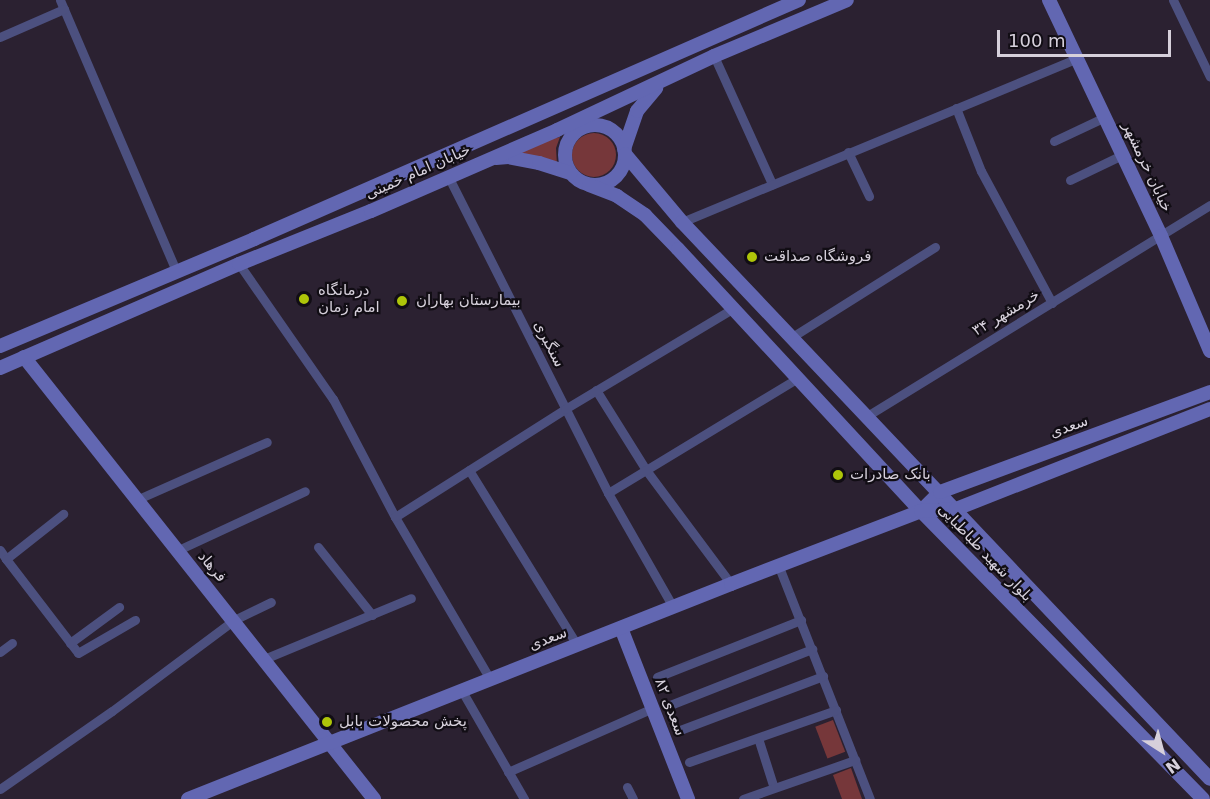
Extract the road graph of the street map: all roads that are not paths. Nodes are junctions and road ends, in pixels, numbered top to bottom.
1 (799, 0) edge
2 (847, 0) edge
3 (1049, 0) edge
4 (1173, 0) edge
5 (62, 4) edge
6 (0, 37) edge
7 (714, 56) junction
8 (1077, 58) junction
9 (1210, 77) edge
10 (662, 81) junction
11 (601, 85) junction
12 (956, 108) junction
13 (1105, 117) junction
14 (584, 124) junction
15 (557, 130) junction
16 (490, 136) junction
17 (1054, 141) dead end
18 (625, 152) junction
19 (848, 152) junction
20 (1122, 155) junction
21 (488, 159) junction
22 (570, 173) junction
23 (448, 176) junction
24 (1070, 180) dead end
25 (772, 184) junction
26 (590, 185) junction
27 (869, 196) dead end
28 (1210, 205) edge
29 (682, 222) junction
30 (1161, 236) junction
31 (935, 247) dead end
32 (239, 264) junction
33 (176, 271) junction
34 (1052, 303) junction
35 (732, 309) junction
36 (0, 330) edge
37 (792, 337) junction
38 (5, 344) edge
39 (1210, 351) edge
40 (24, 357) junction
41 (0, 368) edge
42 (798, 378) junction
43 (596, 390) junction
44 (1210, 392) edge
45 (565, 409) junction
46 (1210, 409) edge
47 (867, 416) junction
48 (267, 442) dead end
49 (469, 470) junction
50 (646, 470) junction
51 (306, 491) dead end
52 (940, 492) junction
53 (608, 493) junction
54 (136, 500) junction
55 (956, 508) junction
56 (921, 511) junction
57 (63, 514) dead end
58 (395, 517) junction
59 (318, 547) dead end
60 (0, 550) edge
61 (176, 551) junction
62 (6, 559) junction
63 (779, 567) junction
64 (731, 584) junction
65 (411, 598) dead end
66 (271, 602) dead end
67 (119, 607) dead end
68 (673, 607) junction
69 (372, 615) junction
70 (135, 620) dead end
71 (234, 620) junction
72 (801, 620) junction
73 (621, 628) junction
74 (12, 643) dead end
75 (70, 644) junction
76 (577, 645) junction
77 (812, 649) junction
78 (0, 652) edge
79 (264, 660) junction
80 (823, 676) junction
81 (657, 677) dead end
82 (490, 679) junction
83 (462, 691) junction
84 (670, 705) dead end
85 (653, 708) junction
86 (836, 710) junction
87 (680, 730) dead end
88 (758, 738) junction
89 (330, 743) junction
90 (855, 760) junction
91 (689, 762) dead end
92 (508, 772) junction
93 (1210, 779) edge
94 (627, 787) dead end
95 (774, 788) junction
96 (0, 789) edge
97 (1196, 798) edge
98 (188, 799) edge
99 (374, 799) edge
100 (524, 799) edge
101 (633, 799) edge
102 (688, 799) edge
103 (743, 799) edge
104 (870, 799) edge

1 - 11 main road, خیابان امام خمینی
2 - 7 main road, خیابان امام خمینی
3 - 8 main road, خیابان خرمشهر
4 - 9 street
5 - 6 street
5 - 33 street
7 - 10 main road, خیابان امام خمینی
7 - 25 street
8 - 12 street
8 - 13 main road, خیابان خرمشهر
10 - 14 main road, خیابان امام خمینی
10 - 18 main road
11 - 14 main road
11 - 16 main road, خیابان امام خمینی
12 - 19 street
12 - 34 street
13 - 17 street
13 - 20 main road, خیابان خرمشهر
14 - 15 main road
14 - 15 main road, خیابان امام خمینی
14 - 18 main road
14 - 22 main road
15 - 16 main road
15 - 21 main road, خیابان امام خمینی
16 - 33 main road, خیابان امام خمینی
18 - 26 main road
18 - 29 main road, بلوار شهید طباطبایی
19 - 25 street
19 - 27 street
20 - 24 street
20 - 30 main road, خیابان خرمشهر
21 - 22 main road
21 - 23 main road, خیابان امام خمینی
22 - 26 main road
23 - 32 main road, خیابان امام خمینی
23 - 45 street, سنگبری
25 - 29 street
26 - 35 main road, بلوار شهید طباطبایی
28 - 30 street, خرمشهر ۳۴
29 - 37 main road, بلوار شهید طباطبایی
30 - 34 street, خرمشهر ۳۴
30 - 39 main road, خیابان خرمشهر
31 - 37 street
32 - 40 main road, خیابان امام خمینی
32 - 58 street
33 - 38 main road, خیابان امام خمینی
34 - 47 street, خرمشهر ۳۴
35 - 42 main road, بلوار شهید طباطبایی
35 - 43 street
36 - 38 main road
37 - 47 main road, بلوار شهید طباطبایی
40 - 41 main road, خیابان امام خمینی
40 - 54 main road, فرهاد
42 - 50 street
42 - 56 main road, بلوار شهید طباطبایی
43 - 45 street
43 - 50 street
44 - 52 main road, سعدی
45 - 49 street
45 - 53 street, سنگبری
46 - 55 main road
47 - 52 main road, بلوار شهید طباطبایی
48 - 54 street
49 - 58 street
49 - 76 street
50 - 53 street
50 - 64 street
51 - 61 street
52 - 55 main road, بلوار شهید طباطبایی
52 - 56 main road
53 - 68 street, سنگبری
54 - 61 main road, فرهاد
55 - 56 main road
55 - 93 main road, بلوار شهید طباطبایی
56 - 63 main road, سعدی
56 - 97 main road, بلوار شهید طباطبایی
57 - 62 street
58 - 82 street
59 - 69 street
60 - 62 street
61 - 71 main road, فرهاد
62 - 75 street
63 - 64 main road, سعدی
63 - 72 street
64 - 68 main road, سعدی
65 - 69 street
66 - 71 street
67 - 75 street
68 - 73 main road, سعدی
69 - 79 street
70 - 75 street
71 - 79 main road, فرهاد
71 - 96 street
72 - 77 street
72 - 81 street
73 - 76 main road, سعدی
73 - 85 main road, سعدی ۸۲
74 - 78 street
76 - 82 main road, سعدی
77 - 80 street
77 - 84 street
79 - 89 main road, فرهاد
80 - 86 street
80 - 87 street
82 - 83 main road, سعدی
83 - 89 main road, سعدی
83 - 92 street
85 - 92 street
85 - 102 main road, سعدی ۸۲
86 - 88 street
86 - 90 street
88 - 91 street
88 - 95 street
89 - 98 main road, سعدی
89 - 99 main road, فرهاد
90 - 95 street
90 - 104 street
92 - 100 street
94 - 101 street
95 - 103 street

